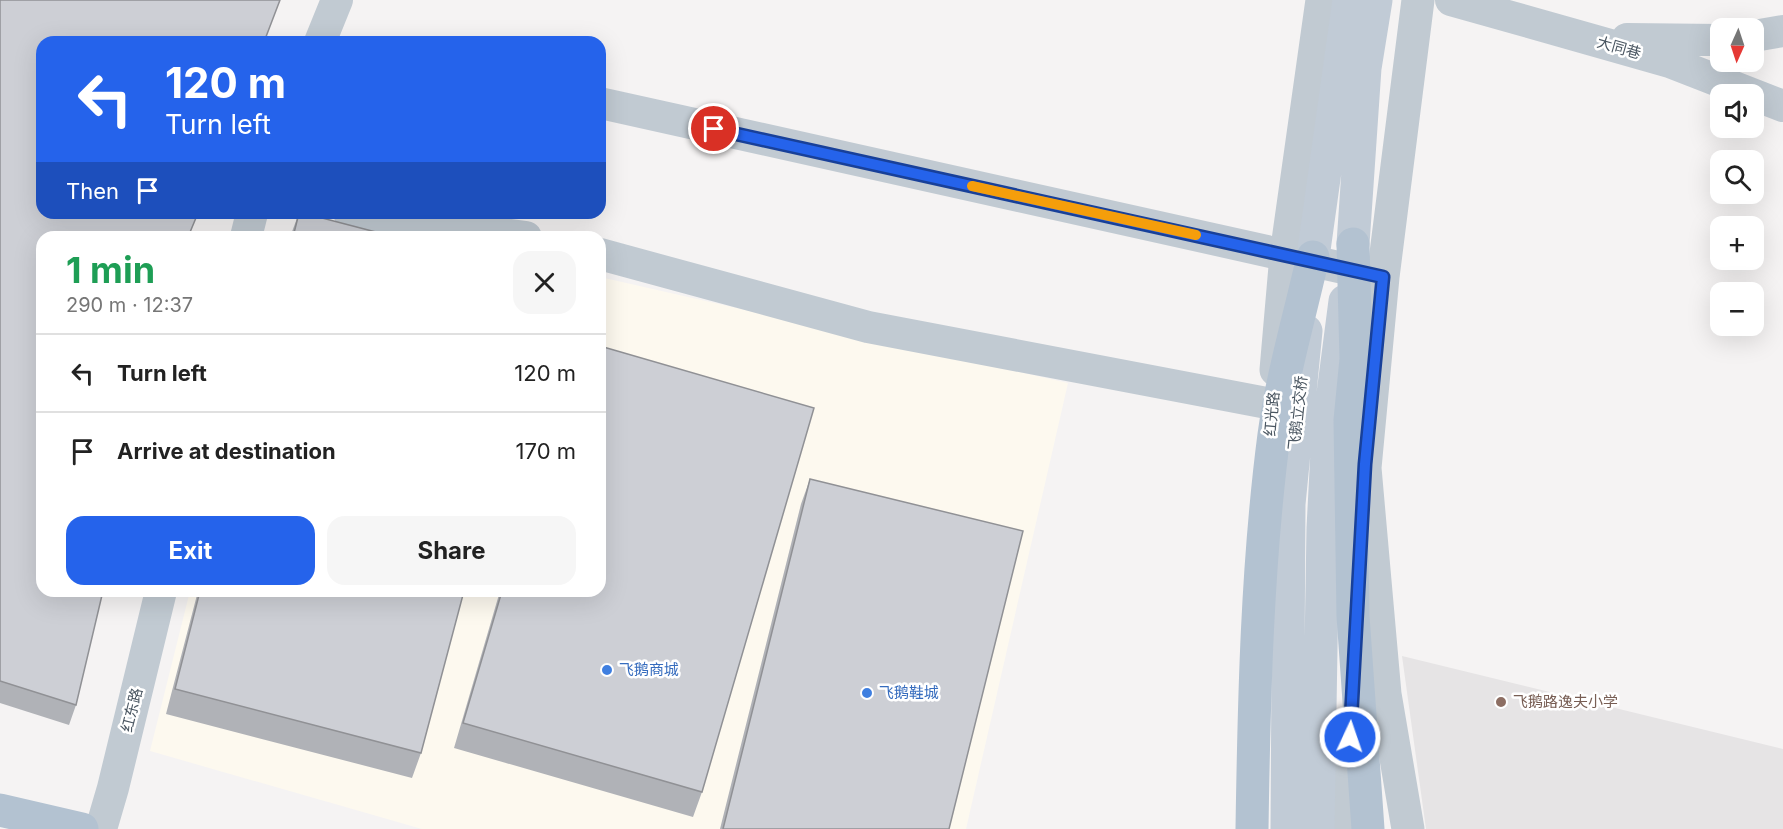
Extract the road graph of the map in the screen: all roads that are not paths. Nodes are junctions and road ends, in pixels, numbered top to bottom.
1 (337, 0) edge
2 (1322, 0) edge
3 (1348, 0) edge
4 (1376, 0) edge
5 (1418, 0) edge
6 (1451, 0) edge
7 (1783, 31) edge
8 (1764, 34) edge
9 (322, 36) edge
10 (1584, 38) junction
11 (1710, 40) edge
12 (606, 104) edge
13 (1783, 106) edge
14 (435, 219) edge
15 (464, 221) edge
16 (503, 231) edge
17 (1353, 244) junction
18 (606, 256) edge
19 (1299, 256) junction
20 (1383, 277) junction
21 (1273, 404) junction
22 (1369, 422) junction
23 (1365, 464) junction
24 (159, 597) edge
25 (1247, 703) junction
26 (1351, 714) junction
27 (0, 810) edge
28 (82, 829) edge
29 (100, 829) edge
30 (1245, 829) edge
31 (1252, 829) edge
32 (1287, 829) edge
33 (1318, 829) edge
34 (1345, 829) edge
35 (1368, 829) edge
36 (1408, 829) edge

1 - 9 street
2 - 19 street, 红光路
3 - 19 main road, 飞鹅立交桥
4 - 17 main road
5 - 20 street
6 - 10 street, 大同巷
7 - 8 street
10 - 11 street
10 - 13 street, 大同巷
12 - 19 street
14 - 15 street
15 - 16 street
17 - 33 main road, bridge
17 - 35 main road, bridge
18 - 21 street
19 - 20 street
19 - 21 street, 红光路
19 - 31 main road, bridge
19 - 32 main road, 飞鹅立交桥, bridge
20 - 22 street
21 - 22 street
21 - 25 street, 红光路
22 - 23 street
23 - 26 street
23 - 36 street
24 - 29 street, 红东路
25 - 26 street
25 - 30 street, 红光路
26 - 34 street
27 - 28 main road

